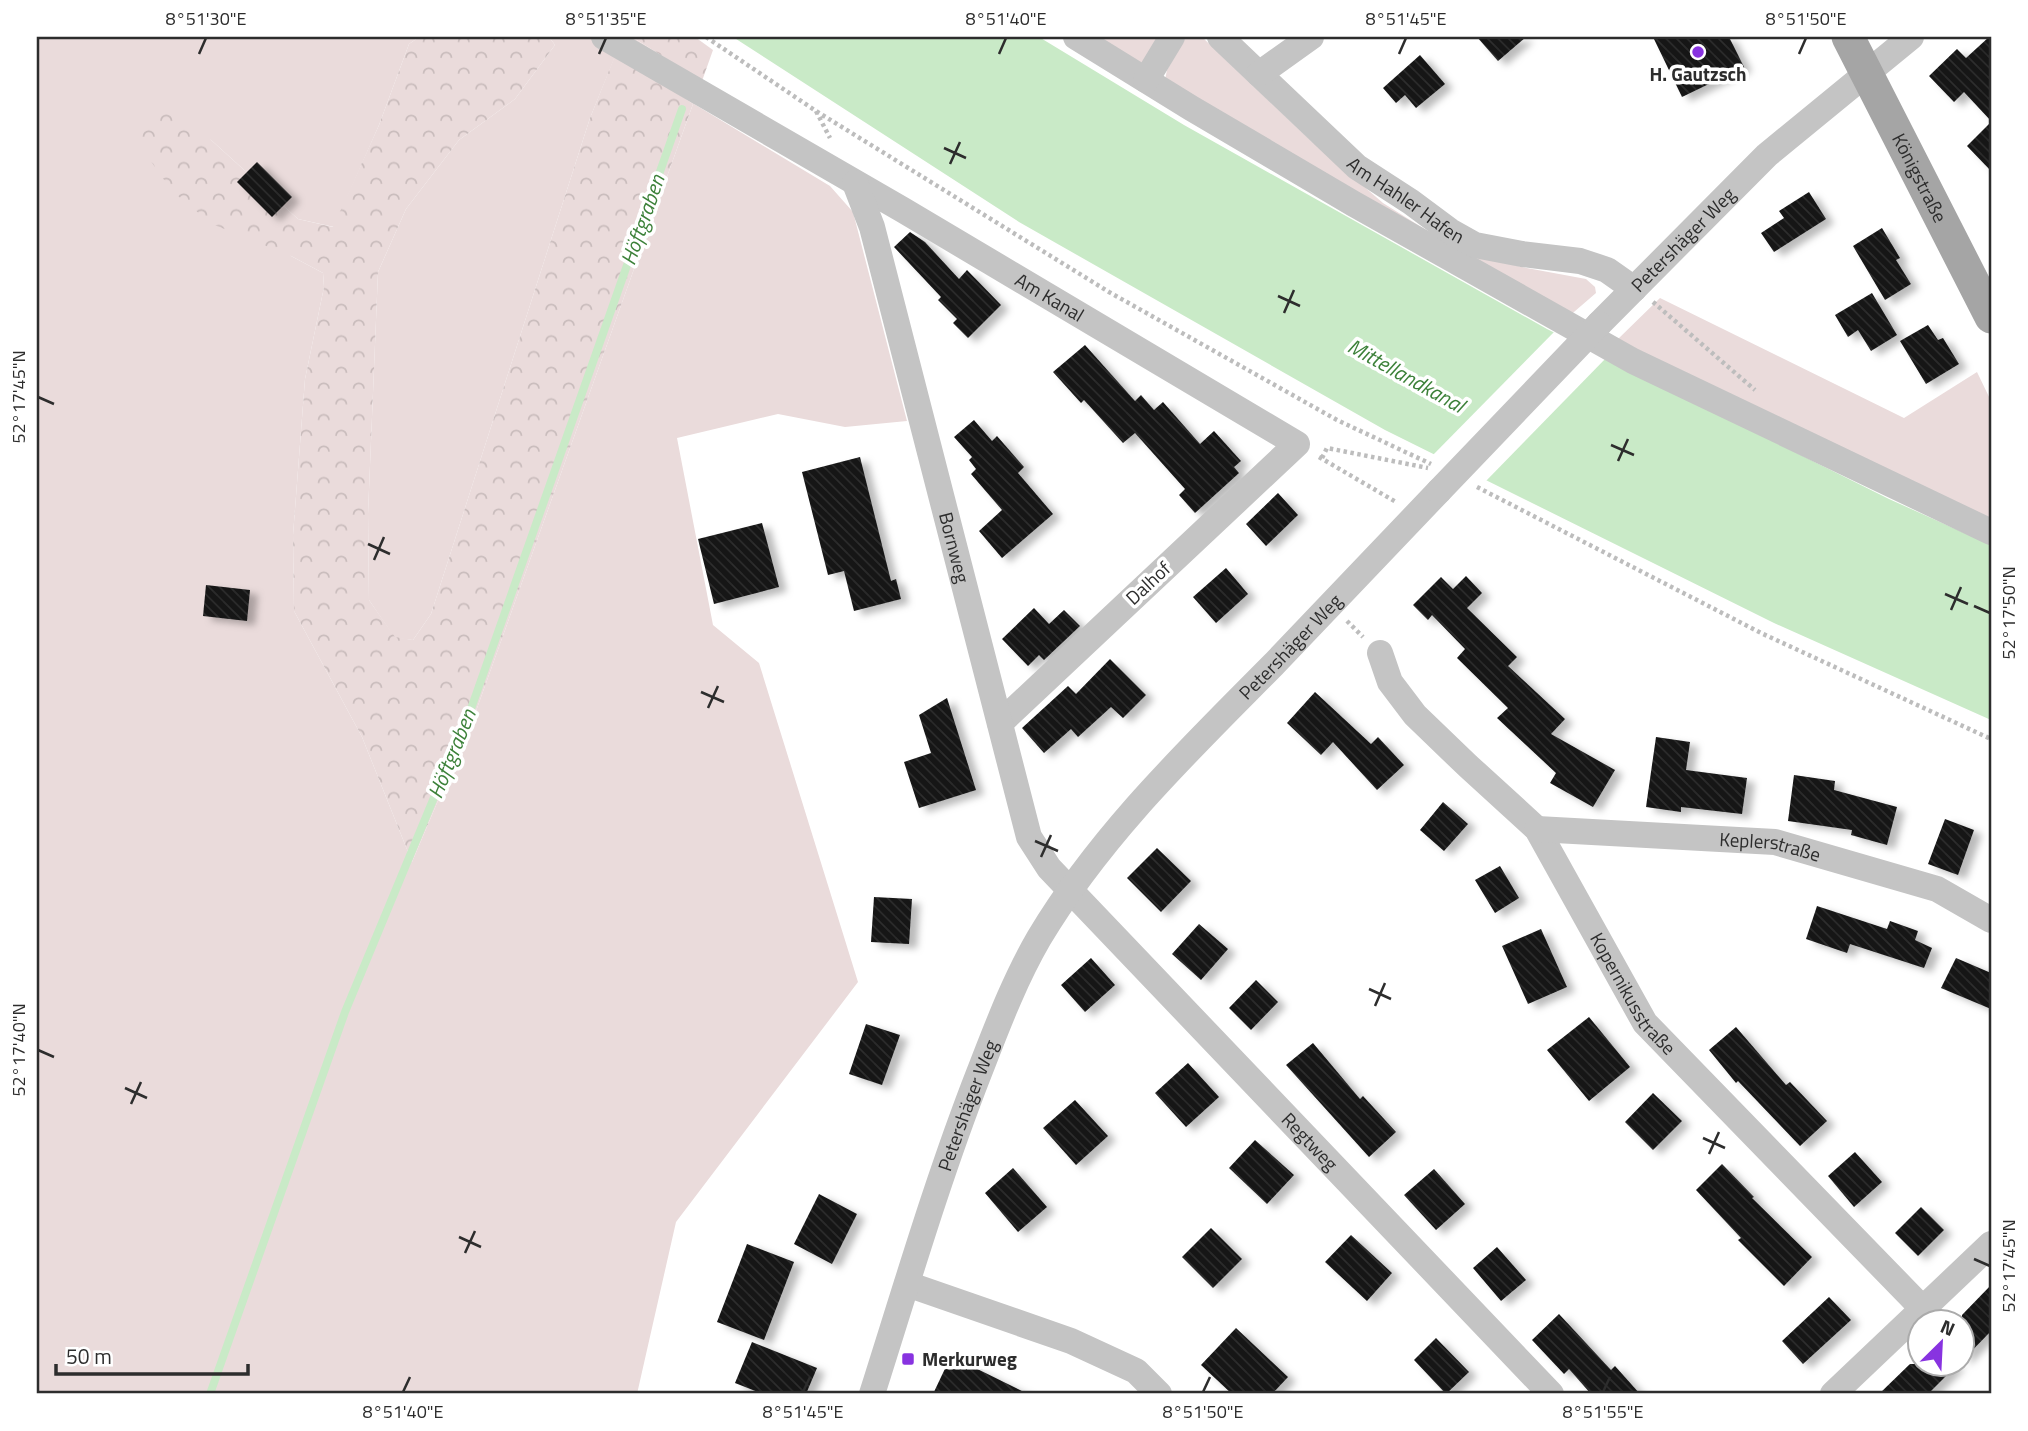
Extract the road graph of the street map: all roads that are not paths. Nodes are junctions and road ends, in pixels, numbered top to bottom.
1 (604, 37) edge
2 (1076, 37) edge
3 (1172, 37) edge
4 (1220, 37) edge
5 (1311, 37) edge
6 (1848, 37) edge
7 (1911, 37) edge
8 (1867, 73) junction
9 (1259, 74) junction
10 (1146, 80) junction
11 (855, 183) junction
12 (902, 210) junction
13 (872, 227) junction
14 (1633, 289) junction
15 (1991, 317) edge
16 (1297, 444) joint
17 (1991, 532) edge
18 (1380, 653) road end
19 (1000, 723) junction
20 (1537, 829) junction
21 (1070, 890) junction
22 (1991, 920) edge
23 (1991, 1244) edge
24 (907, 1284) junction
25 (1922, 1308) edge
26 (1924, 1308) edge
27 (1906, 1325) edge
28 (872, 1394) edge
29 (1159, 1394) edge
30 (1551, 1394) edge
31 (1833, 1394) edge

1 - 11 street, Am Kanal
2 - 10 street
3 - 10 street
4 - 9 street, Am Hahler Hafen
5 - 9 street
6 - 8 main road, Königstraße
7 - 8 street, Petershäger Weg
8 - 14 street, Petershäger Weg
8 - 15 main road, Königstraße
9 - 14 street, Am Hahler Hafen
10 - 17 street
11 - 12 street, Am Kanal
11 - 13 street, Bornweg
12 - 13 street
12 - 16 street, Am Kanal
13 - 19 street, Bornweg
14 - 21 street, Petershäger Weg, bridge
16 - 19 street, Dalhof
18 - 20 street, Kopernikusstraße
19 - 21 street, Bornweg
20 - 22 street, Keplerstraße
20 - 25 street, Kopernikusstraße
21 - 24 street, Petershäger Weg
21 - 30 street, Regtweg
23 - 26 street
24 - 28 street, Petershäger Weg
24 - 29 street
27 - 31 street

